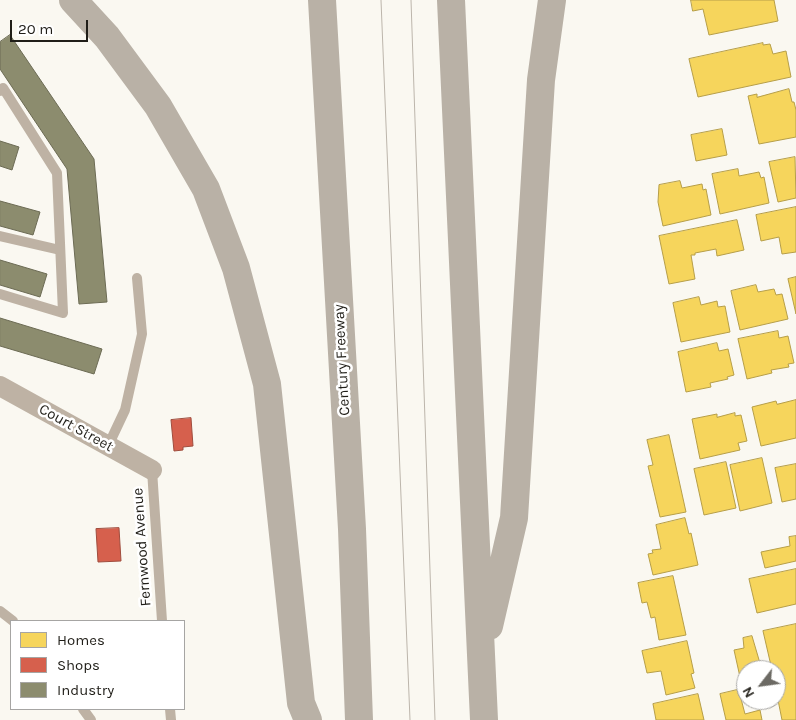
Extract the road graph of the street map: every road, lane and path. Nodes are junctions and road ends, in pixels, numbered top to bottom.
1 (73, 0) edge
2 (322, 0) edge
3 (451, 0) edge
4 (552, 0) edge
5 (0, 91) edge
6 (0, 236) edge
7 (60, 250) junction
8 (137, 278) dead end
9 (0, 294) edge
10 (0, 386) edge
11 (108, 446) junction
12 (152, 470) joint
13 (0, 610) edge
14 (13, 620) edge
15 (162, 620) edge
16 (482, 659) junction
17 (308, 720) edge
18 (359, 720) edge
19 (484, 720) edge

1 - 17 highway
2 - 18 highway, Century Freeway
3 - 16 highway
4 - 16 highway
5 - 7 lane
6 - 7 lane
7 - 9 lane
8 - 11 lane
10 - 11 street, Court Street
11 - 12 street, Court Street
12 - 15 lane, Fernwood Avenue
13 - 14 lane
16 - 19 highway

